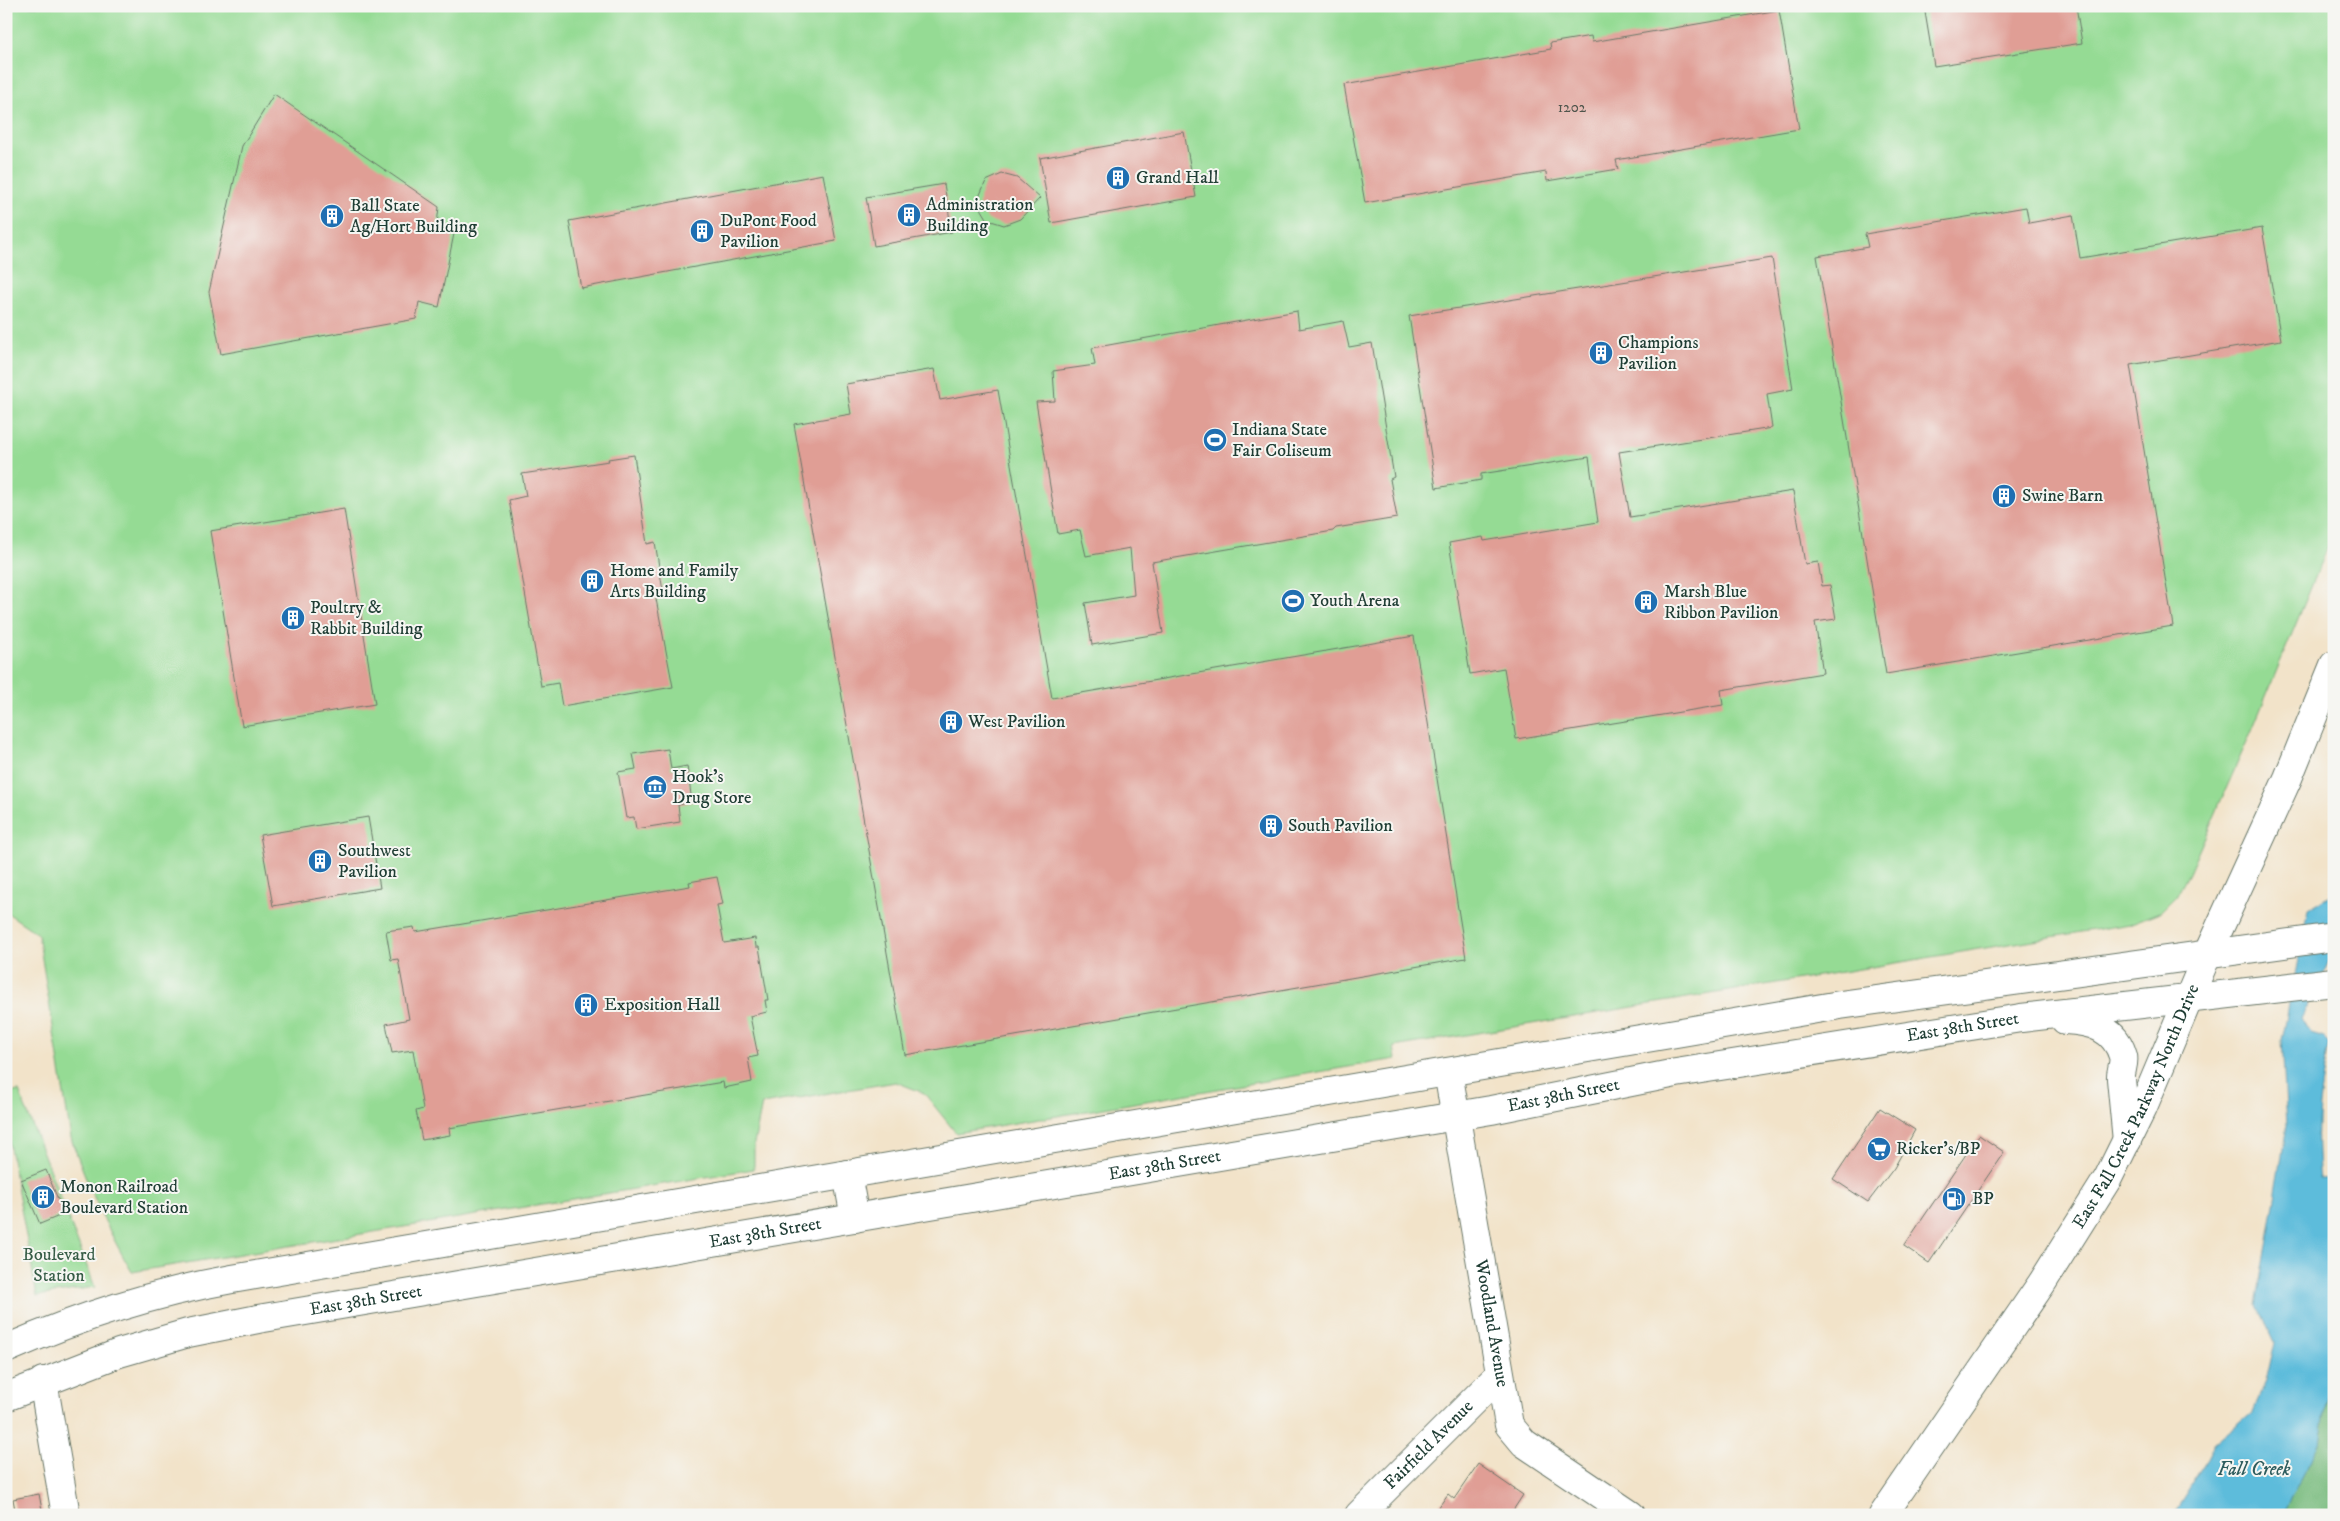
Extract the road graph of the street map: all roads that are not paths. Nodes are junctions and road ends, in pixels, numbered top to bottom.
1 (2334, 665) edge
2 (2334, 937) edge
3 (2207, 955) junction
4 (2334, 982) edge
5 (2189, 999) junction
6 (2021, 1018) junction
7 (1448, 1072) junction
8 (1455, 1116) junction
9 (2127, 1141) junction
10 (848, 1174) junction
11 (855, 1218) junction
12 (6, 1349) edge
13 (1499, 1374) junction
14 (43, 1382) junction
15 (6, 1397) edge
16 (66, 1515) edge
17 (1359, 1515) edge
18 (1631, 1515) edge
19 (1882, 1515) edge

1 - 3 main road, East Fall Creek Parkway North Drive
2 - 3 main road
3 - 5 main road, East Fall Creek Parkway North Drive
3 - 7 main road
4 - 5 main road, East 38th Street
5 - 6 main road, East 38th Street
5 - 9 main road, East Fall Creek Parkway North Drive
6 - 8 main road, East 38th Street
6 - 9 main road
7 - 8 main road, Woodland Avenue
7 - 10 main road
8 - 11 main road, East 38th Street
8 - 13 main road, Woodland Avenue
9 - 19 main road, East Fall Creek Parkway North Drive
10 - 11 main road
10 - 12 main road
11 - 14 main road, East 38th Street
13 - 17 main road, Fairfield Avenue
13 - 18 main road, Woodland Avenue
14 - 15 main road, East 38th Street
14 - 16 main road

